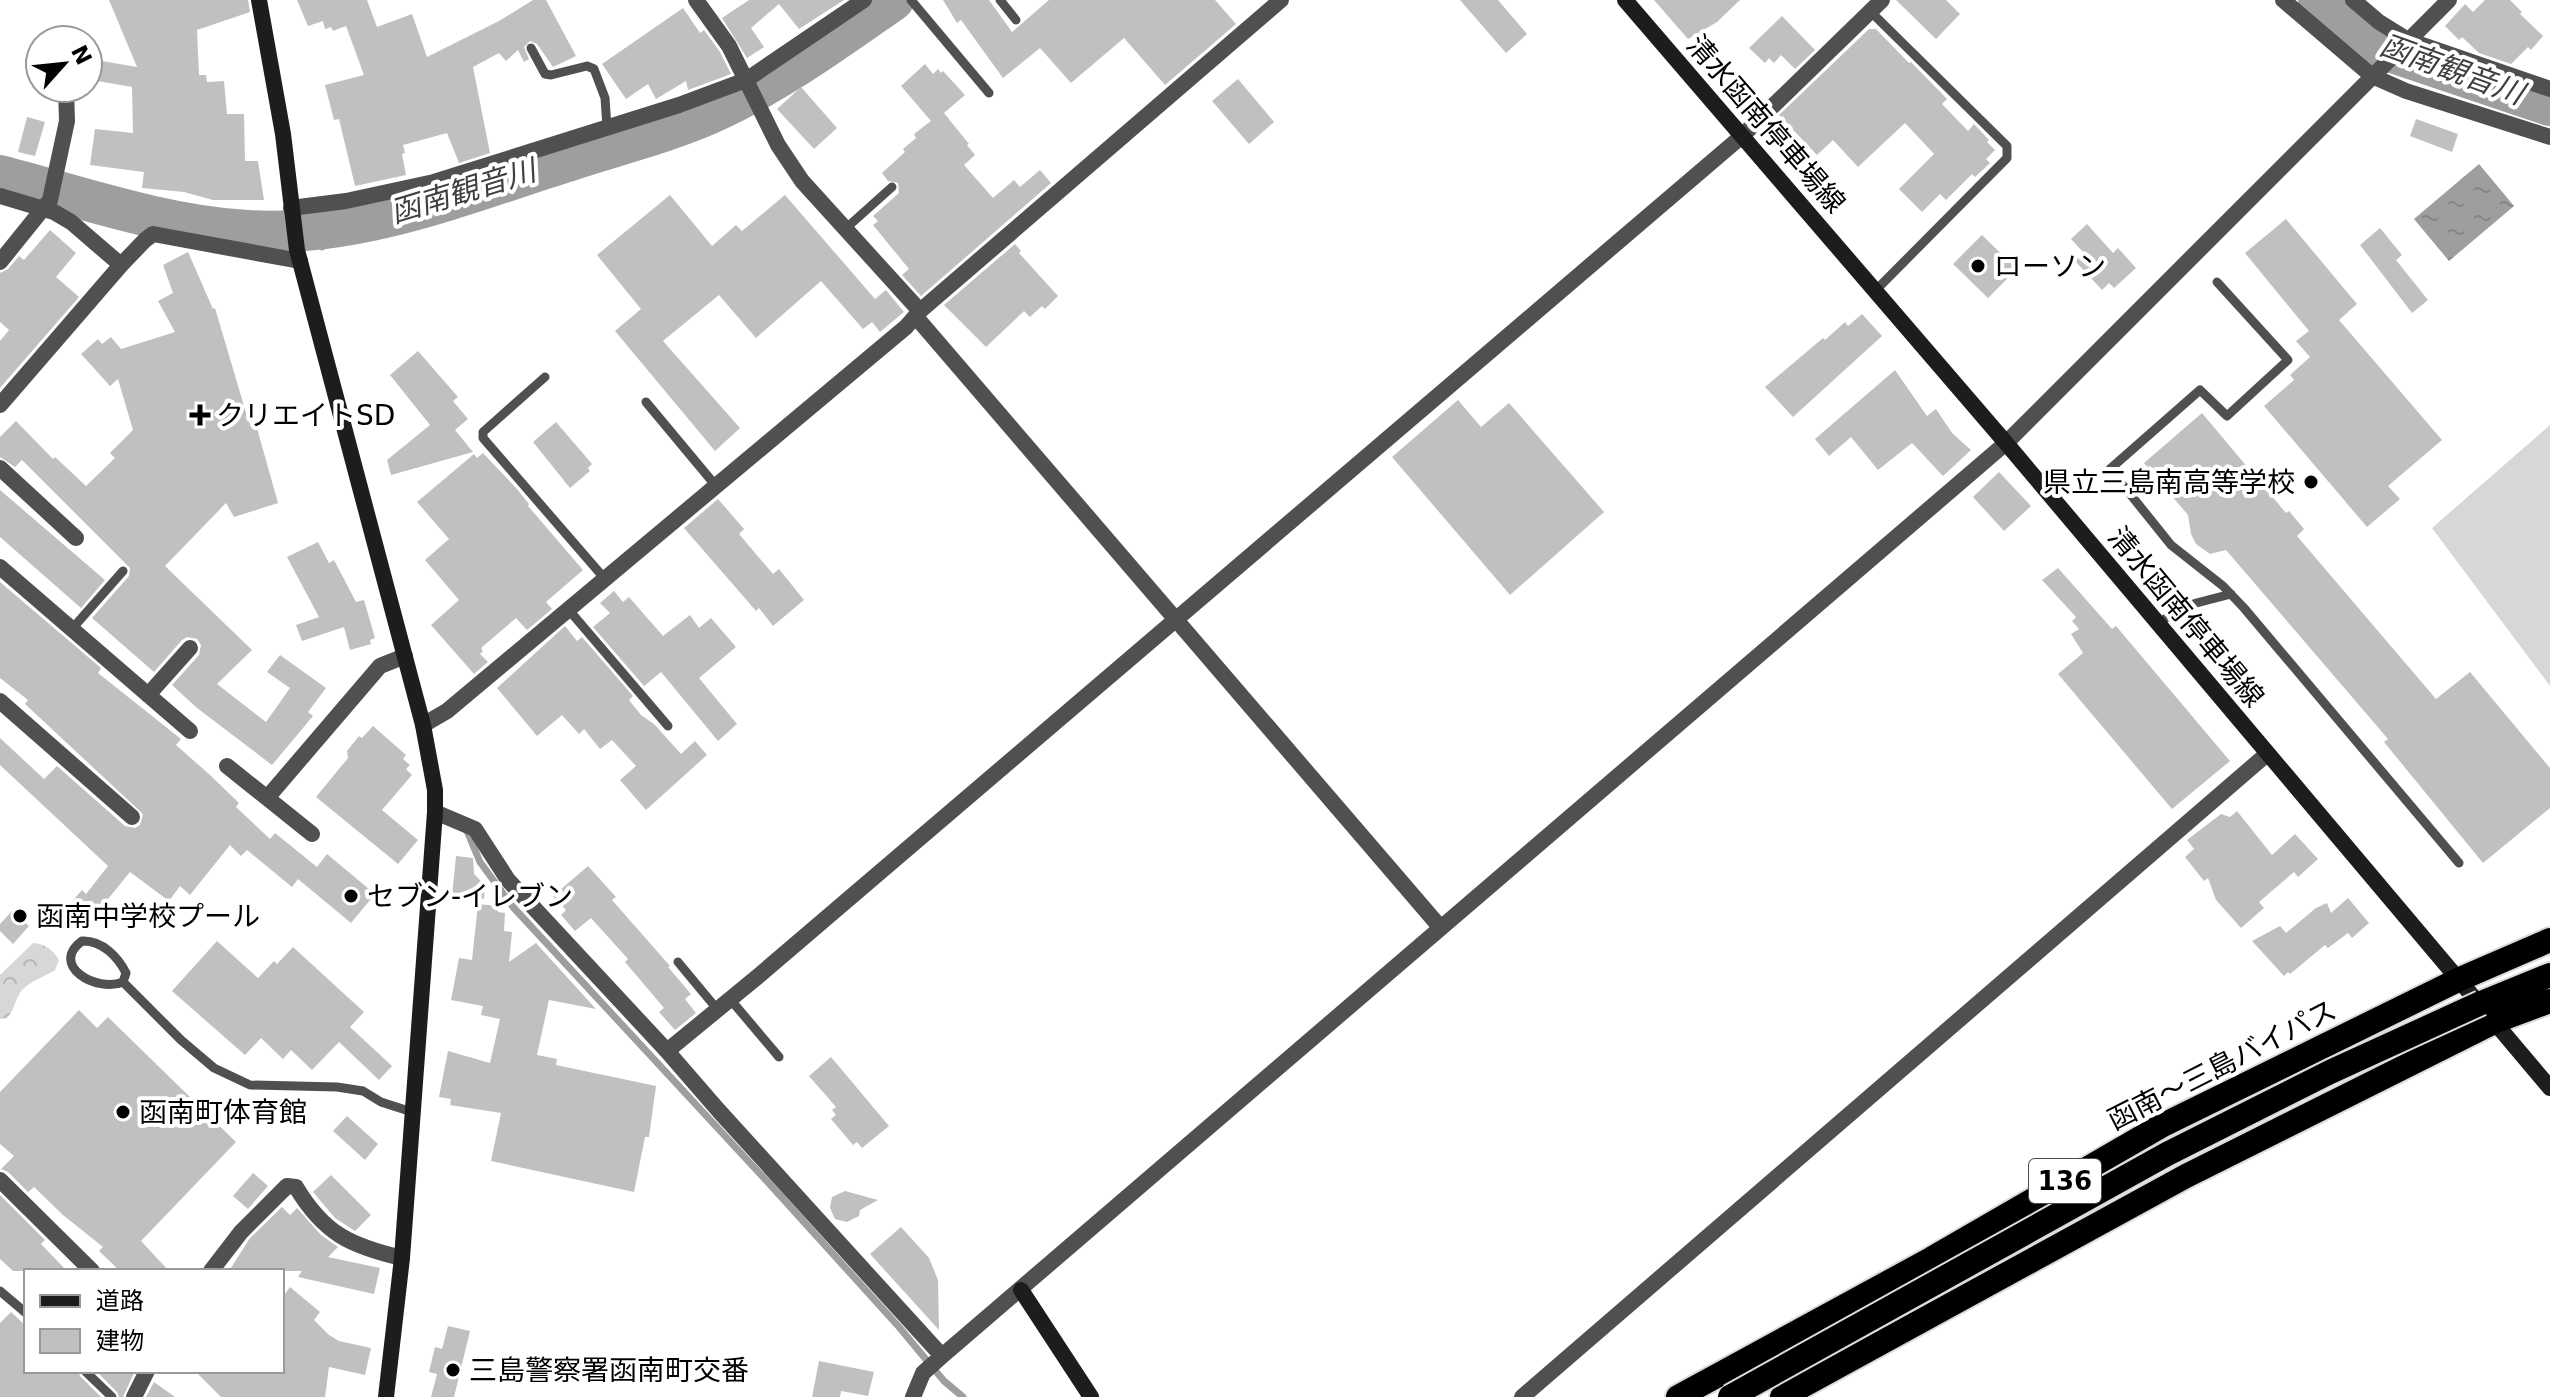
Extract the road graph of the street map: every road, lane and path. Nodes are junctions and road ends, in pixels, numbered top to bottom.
1 (259, 0) edge
2 (696, 0) edge
3 (864, 0) edge
4 (1000, 0) edge
5 (1281, 0) edge
6 (1625, 0) edge
7 (2283, 0) edge
8 (2353, 0) edge
9 (911, 1) edge
10 (2442, 2) edge
11 (1877, 6) edge
12 (1016, 20) dead end
13 (2408, 40) junction
14 (531, 48) dead end
15 (2372, 76) junction
16 (746, 80) junction
17 (2550, 89) edge
18 (989, 93) dead end
19 (66, 104) edge
20 (607, 127) junction
21 (1742, 136) junction
22 (2550, 137) edge
23 (892, 187) dead end
24 (0, 196) edge
25 (48, 204) junction
26 (291, 210) junction
27 (844, 230) junction
28 (298, 255) junction
29 (0, 262) edge
30 (121, 265) junction
31 (2217, 282) dead end
32 (1875, 291) junction
33 (918, 314) junction
34 (545, 377) dead end
35 (646, 402) dead end
36 (0, 405) edge
37 (2006, 443) junction
38 (0, 468) edge
39 (716, 486) junction
40 (76, 538) dead end
41 (0, 567) edge
42 (123, 571) dead end
43 (605, 579) junction
44 (2231, 594) junction
45 (568, 609) junction
46 (1176, 618) junction
47 (2158, 624) junction
48 (71, 630) junction
49 (190, 648) dead end
50 (405, 656) junction
51 (148, 695) junction
52 (0, 701) edge
53 (423, 725) junction
54 (668, 726) dead end
55 (190, 731) dead end
56 (2267, 754) junction
57 (227, 766) dead end
58 (267, 798) junction
59 (435, 812) junction
60 (132, 817) dead end
61 (312, 834) dead end
62 (2459, 863) dead end
63 (1440, 927) junction
64 (2550, 940) edge
65 (678, 962) dead end
66 (2550, 975) edge
67 (2460, 979) junction
68 (123, 982) junction
69 (2550, 1001) edge
70 (724, 1004) junction
71 (2496, 1021) junction
72 (667, 1051) junction
73 (779, 1057) dead end
74 (2550, 1088) edge
75 (412, 1112) junction
76 (0, 1180) edge
77 (402, 1258) junction
78 (90, 1269) edge
79 (213, 1269) edge
80 (1021, 1290) junction
81 (0, 1291) edge
82 (24, 1311) edge
83 (941, 1357) junction
84 (87, 1373) edge
85 (146, 1373) edge
86 (112, 1397) edge
87 (134, 1397) edge
88 (386, 1397) edge
89 (913, 1397) edge
90 (1091, 1397) edge
91 (1522, 1397) edge
92 (1678, 1397) edge
93 (1730, 1397) edge
94 (1782, 1397) edge

1 - 26 street
2 - 16 street
3 - 16 street
4 - 12 lane
5 - 33 street
6 - 21 street, 清水函南停車場線
7 - 15 street
8 - 13 street
9 - 18 lane
10 - 13 street
11 - 21 street
11 - 32 lane
13 - 15 street
13 - 17 street
14 - 20 lane
15 - 22 street
15 - 37 street
16 - 20 street
16 - 27 street
19 - 25 street
20 - 26 street
21 - 32 street, 清水函南停車場線
21 - 46 street
23 - 27 lane
24 - 25 street
25 - 29 street
25 - 30 street
26 - 28 street
27 - 33 street
28 - 30 street
28 - 50 street
30 - 36 street
31 - 44 lane
32 - 37 street, 清水函南停車場線
33 - 39 street
33 - 46 street
34 - 43 lane
35 - 39 lane
37 - 47 street, 清水函南停車場線
37 - 63 street
38 - 40 street
39 - 43 street
41 - 48 street
42 - 48 lane
43 - 45 street
44 - 47 lane
44 - 62 lane
45 - 53 street
45 - 54 lane
46 - 63 street
46 - 70 street
47 - 56 street, 清水函南停車場線
48 - 51 street
49 - 51 street
50 - 53 street
50 - 58 street
51 - 55 street
52 - 60 street
53 - 59 street
56 - 67 street, 清水函南停車場線
56 - 91 street
57 - 58 street
58 - 61 street
59 - 72 street
59 - 75 street
63 - 80 street
64 - 67 highway, 函南～三島バイパス
65 - 70 lane
66 - 93 highway, bridge
67 - 71 street, 清水函南停車場線
67 - 92 highway, 函南～三島バイパス / 136
68 - 68 lane
68 - 75 lane
69 - 71 highway
70 - 72 street
70 - 73 lane
71 - 74 street, 清水函南停車場線
71 - 94 highway, 136
72 - 83 street
75 - 77 street
76 - 78 street
77 - 79 street
77 - 88 street
80 - 83 street
80 - 90 street
81 - 82 lane
83 - 89 street
84 - 86 lane
85 - 87 street

